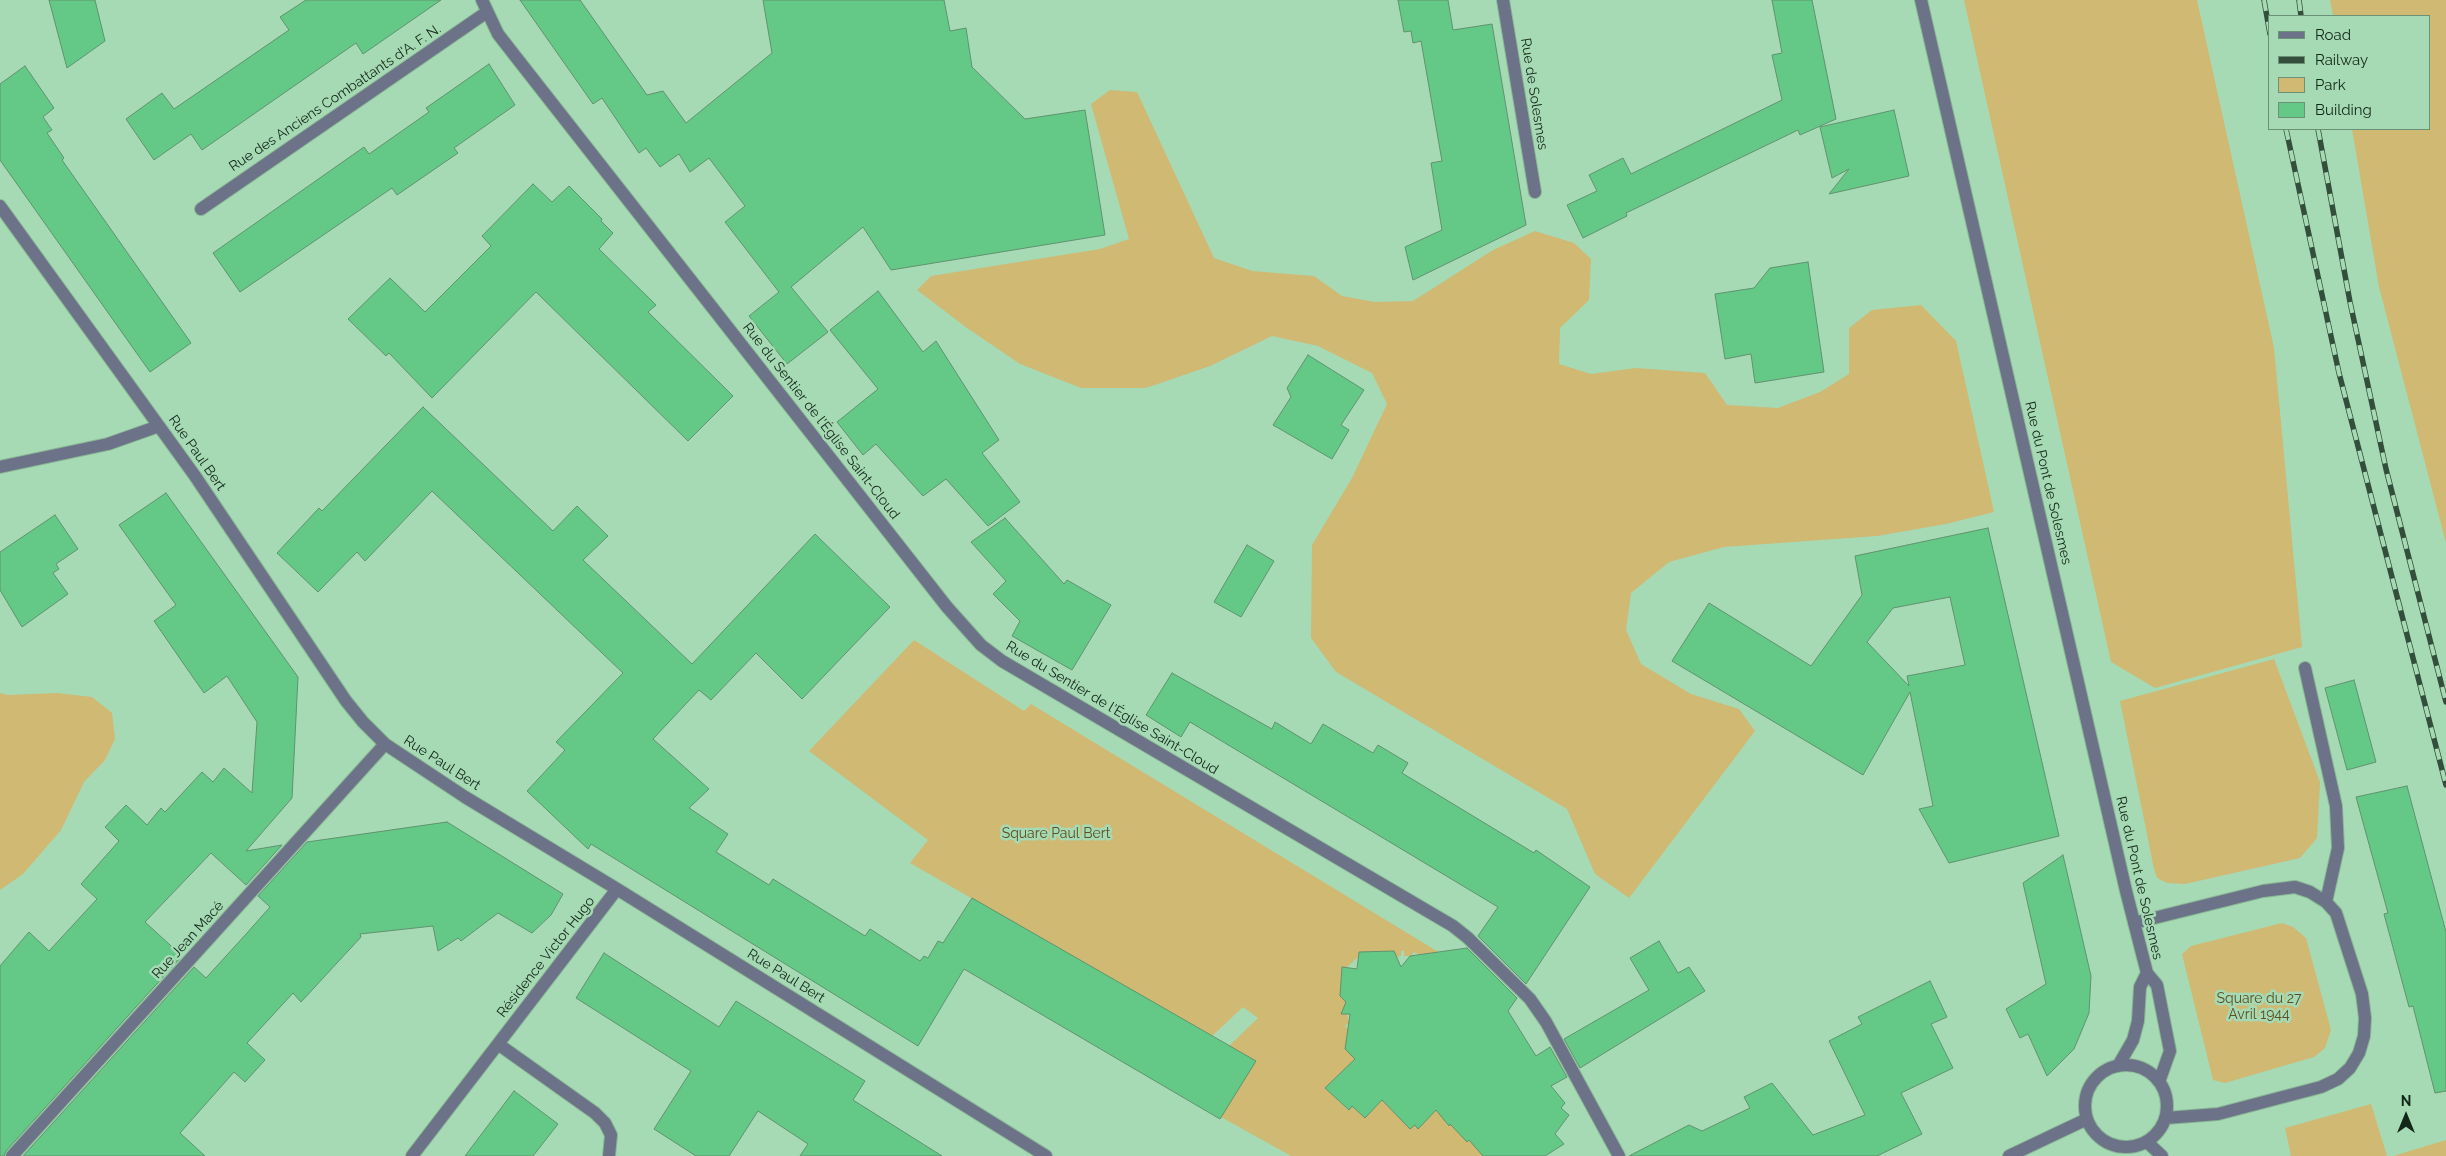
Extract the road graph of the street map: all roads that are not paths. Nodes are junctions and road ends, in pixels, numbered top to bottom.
1 (482, 0) edge
2 (1503, 0) edge
3 (1921, 0) edge
4 (487, 12) junction
5 (1535, 192) dead end
6 (0, 206) edge
7 (201, 209) dead end
8 (159, 426) junction
9 (0, 467) edge
10 (2305, 668) dead end
11 (385, 744) junction
12 (617, 889) junction
13 (2326, 902) junction
14 (2134, 923) junction
15 (2147, 973) junction
16 (498, 1044) junction
17 (2118, 1066) junction
18 (2159, 1082) junction
19 (2166, 1118) junction
20 (2087, 1119) junction
21 (2147, 1142) junction
22 (12, 1156) edge
23 (412, 1156) edge
24 (609, 1156) edge
25 (1046, 1156) edge
26 (1619, 1156) edge
27 (2009, 1156) edge
28 (2162, 1156) edge

1 - 4 street, Rue du Sentier de l'Église Saint-Cloud
2 - 5 street, Rue de Solesmes
3 - 14 street, Rue du Pont de Solesmes
4 - 7 street, Rue des Anciens Combattants d'A. F. N.
4 - 26 street, Rue du Sentier de l'Église Saint-Cloud
6 - 8 street, Rue Paul Bert
8 - 9 street
8 - 11 street, Rue Paul Bert
10 - 13 street
11 - 12 street, Rue Paul Bert
11 - 22 street, Rue Jean Macé
12 - 16 street, Résidence Victor Hugo
12 - 25 street, Rue Paul Bert
13 - 14 street
13 - 19 street
14 - 15 street, Rue du Pont de Solesmes
15 - 17 street, Rue du Pont de Solesmes
15 - 18 street, Rue du Pont de Solesmes
16 - 23 street, Résidence Victor Hugo
16 - 24 street
17 - 18 street
17 - 20 street
18 - 19 street
19 - 21 street
20 - 21 street
20 - 27 street
21 - 28 street

